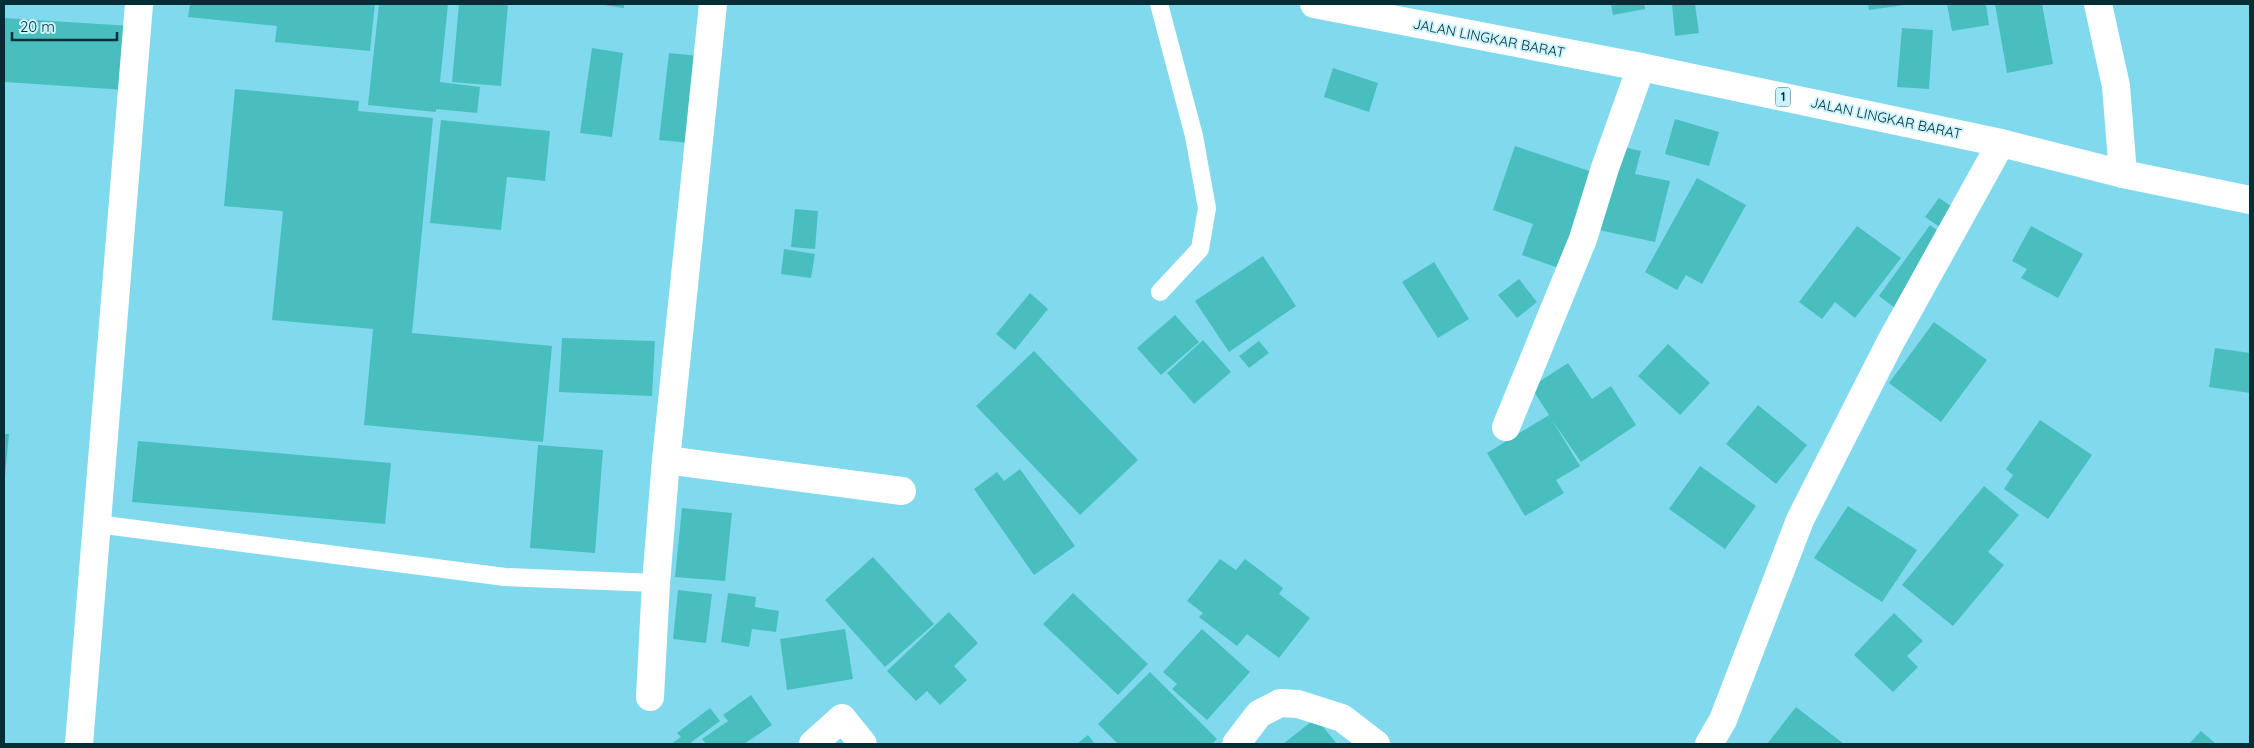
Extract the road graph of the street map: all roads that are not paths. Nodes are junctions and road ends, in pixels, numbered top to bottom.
1 (139, 4) edge
2 (713, 4) edge
3 (1159, 4) edge
4 (1314, 4) edge
5 (2098, 4) edge
6 (1359, 8) edge
7 (1641, 67) junction
8 (2001, 143) junction
9 (2122, 174) junction
10 (2250, 200) edge
11 (1160, 292) dead end
12 (1506, 427) dead end
13 (666, 460) junction
14 (902, 491) dead end
15 (97, 524) junction
16 (656, 583) junction
17 (650, 697) dead end
18 (79, 744) edge
19 (813, 744) edge
20 (863, 744) edge
21 (1236, 744) edge
22 (1376, 744) edge
23 (1708, 744) edge

1 - 15 main road
2 - 13 main road
3 - 11 lane
4 - 6 main road, JALAN LINGKAR BARAT / 1
5 - 9 main road
6 - 7 main road, JALAN LINGKAR BARAT / 1
7 - 8 main road, JALAN LINGKAR BARAT / 1
7 - 12 main road
8 - 9 main road, JALAN LINGKAR BARAT / 1
8 - 23 main road
9 - 10 main road, JALAN LINGKAR BARAT / 1
13 - 14 main road
13 - 16 main road
15 - 16 lane
15 - 18 main road
16 - 17 main road
19 - 20 main road
21 - 22 main road

